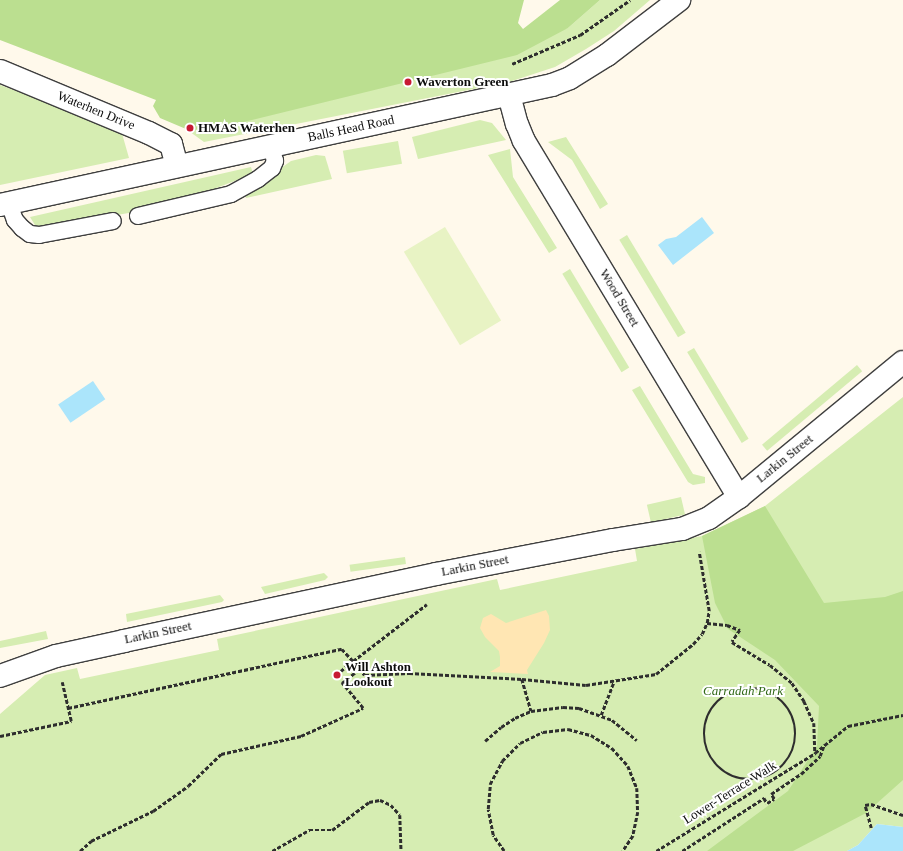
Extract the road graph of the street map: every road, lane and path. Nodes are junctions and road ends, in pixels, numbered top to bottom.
1 (630, 0) edge
2 (679, 0) edge
3 (505, 67) dead end
4 (0, 71) edge
5 (509, 95) junction
6 (271, 146) junction
7 (177, 166) junction
8 (5, 204) edge
9 (138, 216) dead end
10 (113, 221) dead end
11 (903, 362) edge
12 (739, 497) junction
13 (699, 552) dead end
14 (433, 600) dead end
15 (707, 623) junction
16 (353, 661) junction
17 (359, 669) junction
18 (337, 674) dead end
19 (0, 676) edge
20 (522, 678) junction
21 (62, 680) dead end
22 (614, 681) junction
23 (68, 708) junction
24 (531, 711) junction
25 (601, 715) junction
26 (903, 715) edge
27 (0, 736) edge
28 (637, 740) dead end
29 (485, 741) dead end
30 (824, 744) junction
31 (815, 753) junction
32 (777, 774) junction
33 (903, 815) edge
34 (871, 828) dead end
35 (80, 851) edge
36 (272, 851) edge
37 (401, 851) edge
38 (504, 851) edge
39 (623, 851) edge
40 (656, 851) edge
41 (682, 851) edge

1 - 3 path
2 - 5 street, Balls Head Road
4 - 7 street, Waterhen Drive
5 - 6 street, Balls Head Road
5 - 12 street, Wood Street
6 - 7 street, Balls Head Road
6 - 9 lane
7 - 8 street, Balls Head Road
8 - 10 lane
11 - 12 street, Larkin Street
12 - 19 street, Larkin Street
13 - 15 path
14 - 16 path
15 - 22 path
15 - 31 path
16 - 17 path
16 - 18 path
16 - 23 path
17 - 20 path
17 - 35 path
20 - 22 path
20 - 24 path
21 - 23 path
22 - 25 path
23 - 27 path
24 - 25 path
24 - 29 path
25 - 28 path
26 - 30 path, Lower-Terrace Walk
30 - 31 path, Lower-Terrace Walk
30 - 41 path
31 - 32 path, Lower-Terrace Walk
32 - 32 path
32 - 40 path, Lower-Terrace Walk
33 - 34 path
36 - 37 path
38 - 39 path

